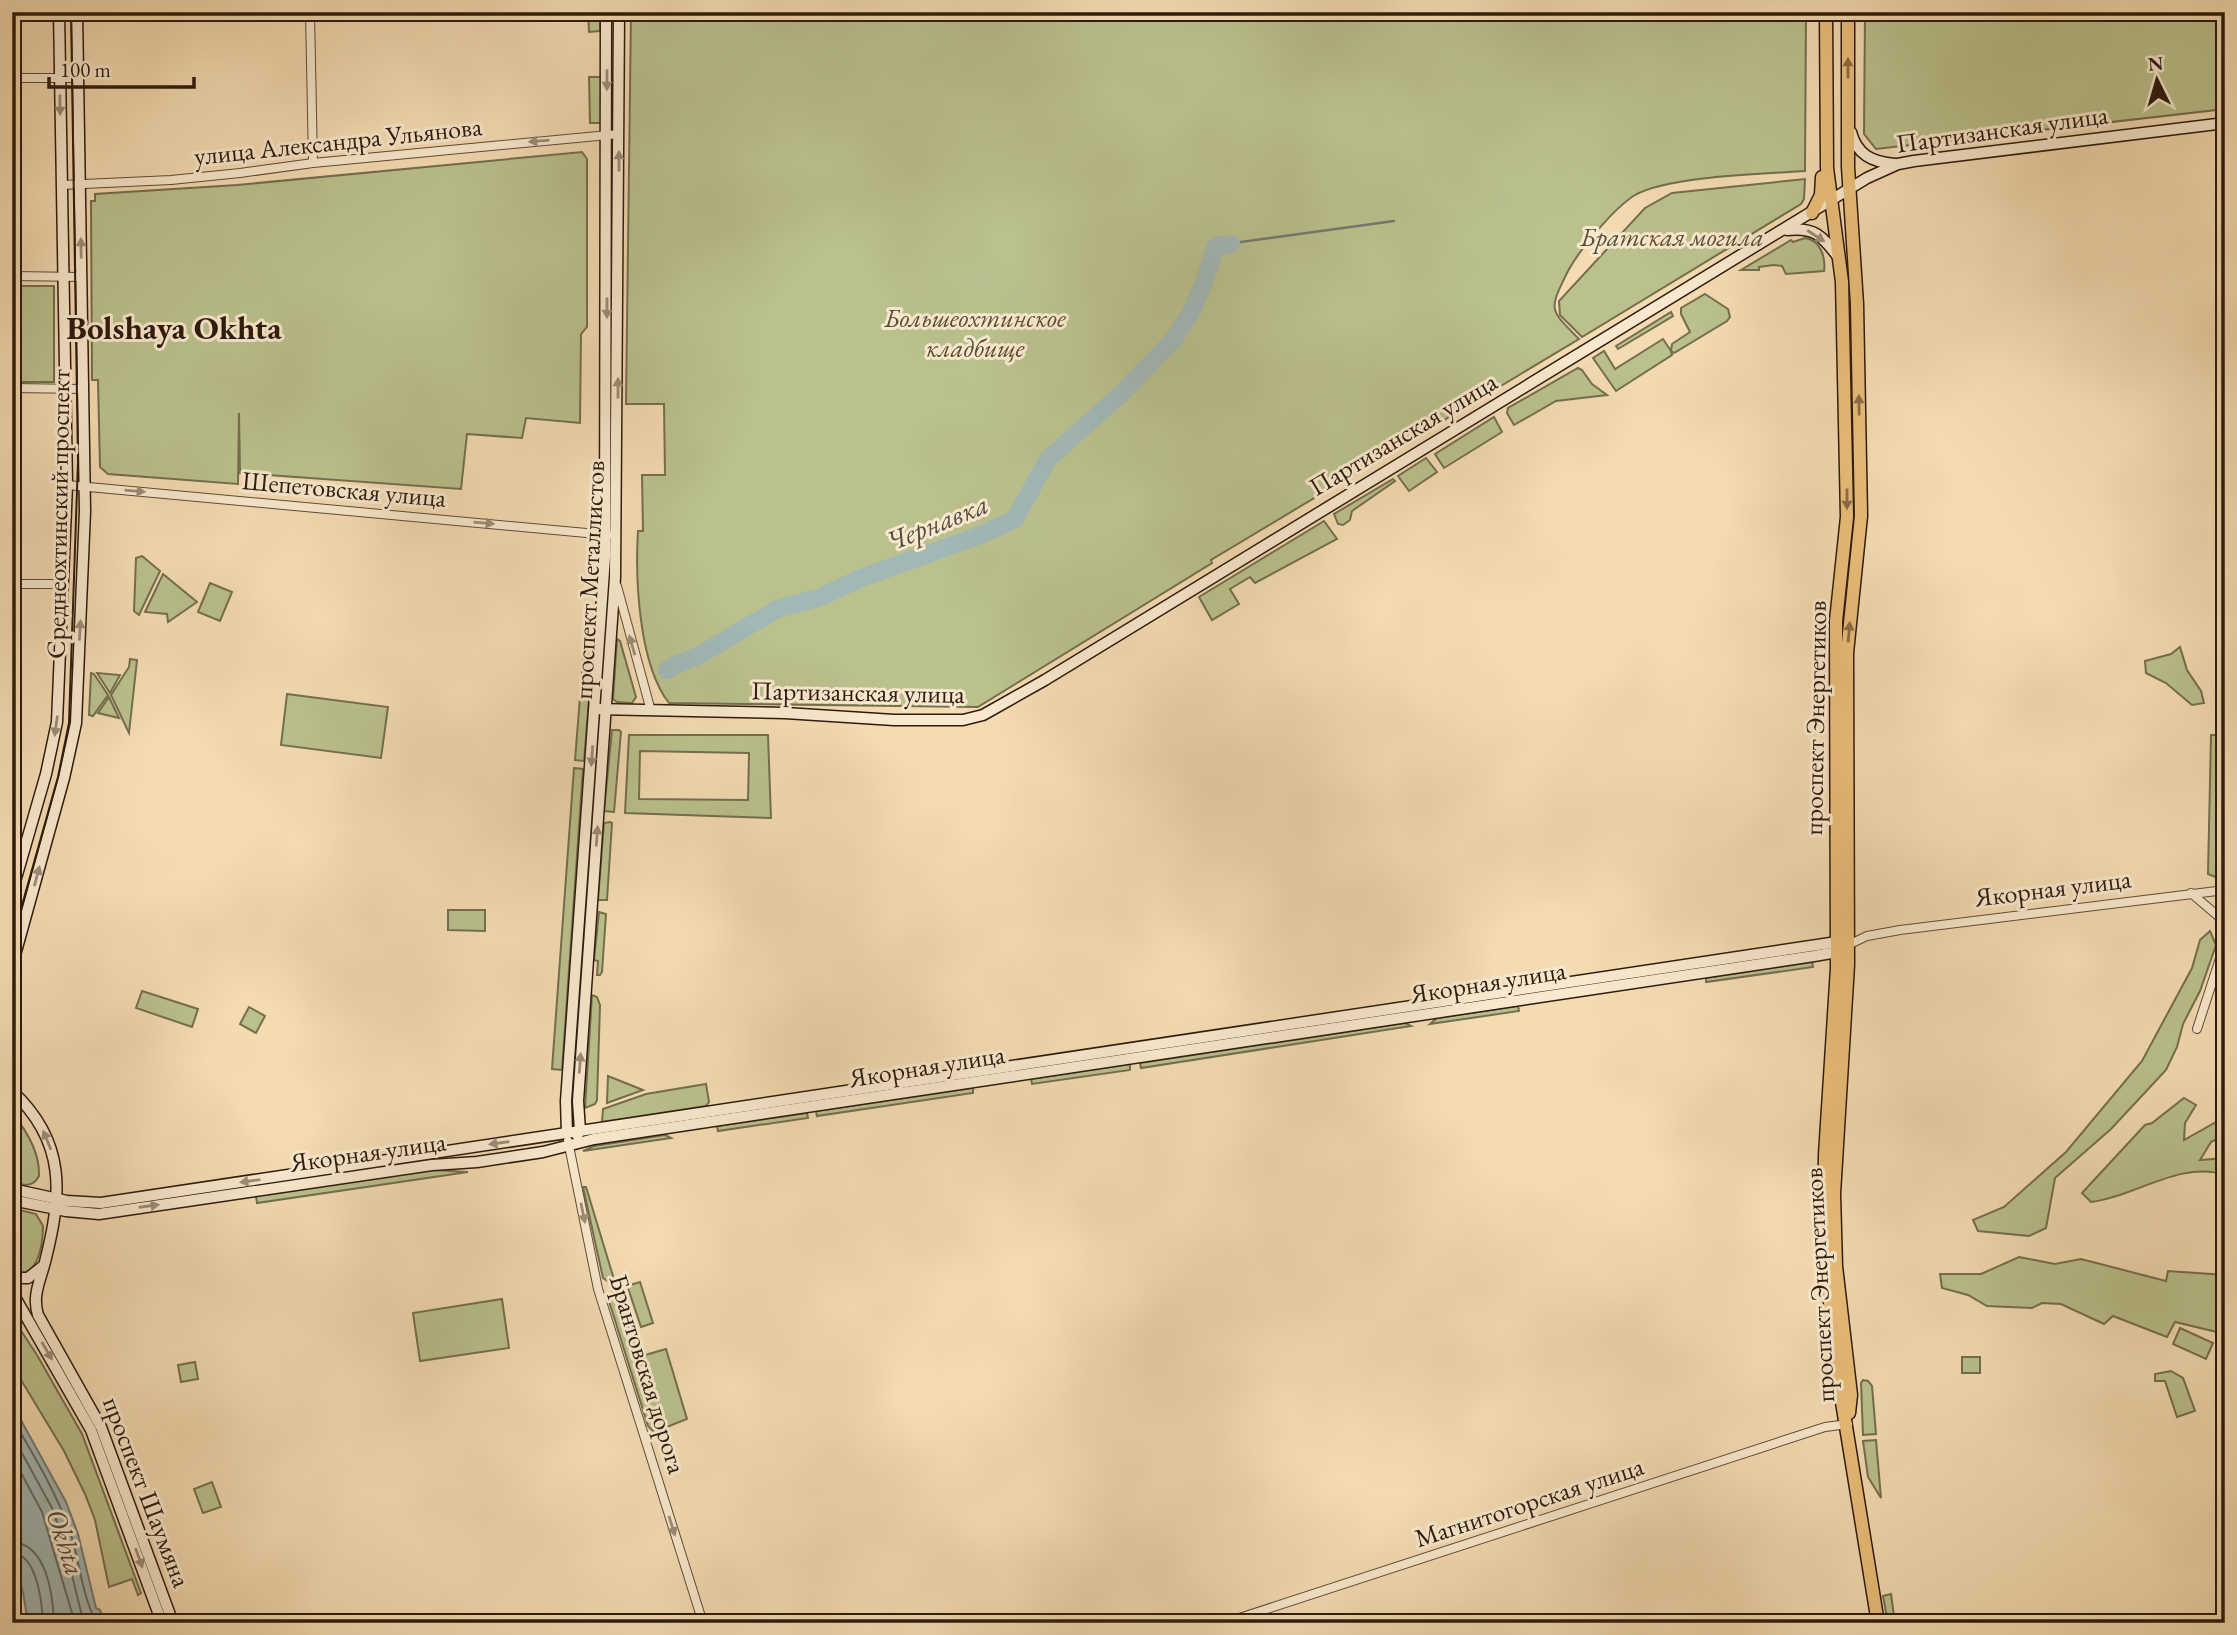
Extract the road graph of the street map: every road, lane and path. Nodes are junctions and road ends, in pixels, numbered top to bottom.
1 (59, 12) edge
2 (77, 12) edge
3 (310, 12) edge
4 (606, 12) edge
5 (619, 12) edge
6 (1826, 12) edge
7 (1848, 12) edge
8 (12, 78) edge
9 (78, 78) junction
10 (60, 79) junction
11 (2225, 123) edge
12 (1849, 124) junction
13 (1827, 132) junction
14 (613, 134) junction
15 (313, 163) junction
16 (1898, 164) junction
17 (80, 184) junction
18 (62, 185) junction
19 (1850, 188) junction
20 (1831, 199) junction
21 (1812, 213) junction
22 (1784, 230) junction
23 (1840, 260) junction
24 (12, 276) edge
25 (63, 277) junction
26 (82, 277) junction
27 (12, 388) edge
28 (65, 389) junction
29 (84, 389) junction
30 (67, 485) junction
31 (85, 486) junction
32 (611, 535) junction
33 (615, 577) junction
34 (12, 584) edge
35 (64, 584) junction
36 (600, 709) junction
37 (651, 711) junction
38 (2225, 890) edge
39 (12, 892) edge
40 (2191, 893) junction
41 (2225, 928) edge
42 (2225, 943) edge
43 (1841, 947) junction
44 (12, 966) edge
45 (2197, 1029) dead end
46 (12, 1091) edge
47 (580, 1131) junction
48 (567, 1133) junction
49 (569, 1146) junction
50 (12, 1189) edge
51 (12, 1200) edge
52 (57, 1204) junction
53 (44, 1265) junction
54 (12, 1278) edge
55 (12, 1292) edge
56 (1848, 1424) junction
57 (162, 1623) edge
58 (173, 1623) edge
59 (703, 1623) edge
60 (1224, 1623) edge
61 (1878, 1623) edge

1 - 10 street, Среднеохтинский проспект
2 - 9 street, Среднеохтинский проспект
3 - 15 street
4 -> 14 street, проспект Металлистов
5 - 14 street, проспект Металлистов
6 - 13 main road, проспект Энергетиков
12 -> 7 main road, проспект Энергетиков
8 - 10 street
9 - 10 street
9 - 17 street, Среднеохтинский проспект
10 -> 18 street, Среднеохтинский проспект
11 - 16 street, Партизанская улица
12 - 16 street
12 - 19 main road, проспект Энергетиков
13 - 20 main road, проспект Энергетиков
13 - 21 main road
14 -> 15 street, улица Александра Ульянова
14 - 32 street, проспект Металлистов
15 - 17 street, улица Александра Ульянова
16 - 19 street, Партизанская улица
17 - 18 street, улица Александра Ульянова
26 -> 17 street, Среднеохтинский проспект
18 - 25 street, Среднеохтинский проспект
19 - 20 street, Партизанская улица
43 -> 19 main road, проспект Энергетиков
20 - 21 street, Партизанская улица
20 - 23 main road, проспект Энергетиков
21 - 22 street, Партизанская улица
22 -> 23 street
22 - 37 street, Партизанская улица
23 -> 43 main road, проспект Энергетиков
24 - 25 street
25 - 26 street
25 - 28 street, Среднеохтинский проспект
26 - 29 street, Среднеохтинский проспект
27 - 28 street
28 - 29 street
28 - 30 street, Среднеохтинский проспект
29 - 31 street, Среднеохтинский проспект
30 - 31 street, Шепетовская улица
30 - 35 street, Среднеохтинский проспект
31 -> 32 street, Шепетовская улица
44 -> 31 street, Среднеохтинский проспект
32 - 33 street, проспект Металлистов
32 - 36 street, проспект Металлистов
33 - 36 street, проспект Металлистов
37 -> 33 street
34 - 35 street
35 -> 39 street, Среднеохтинский проспект
36 - 37 street, Партизанская улица
47 -> 36 street, проспект Металлистов
36 -> 48 street, проспект Металлистов
38 - 40 street, Якорная улица
40 - 41 street
40 - 43 street, Якорная улица
42 - 45 street
43 - 47 street, Якорная улица
43 - 49 street, Якорная улица
43 - 56 main road, проспект Энергетиков
52 -> 46 street
47 - 48 street, Якорная улица
47 - 49 street
48 - 49 street, Брантовская дорога
48 -> 52 street, Якорная улица
52 -> 49 street, Якорная улица
49 -> 59 street, Брантовская дорога
50 - 52 street, Якорная улица
51 - 52 street, Якорная улица
52 - 53 street, проспект Шаумяна
53 - 54 street
53 - 58 street, проспект Шаумяна
55 -> 57 street, проспект Шаумяна
56 - 60 street, Магнитогорская улица
56 - 61 main road, проспект Энергетиков

